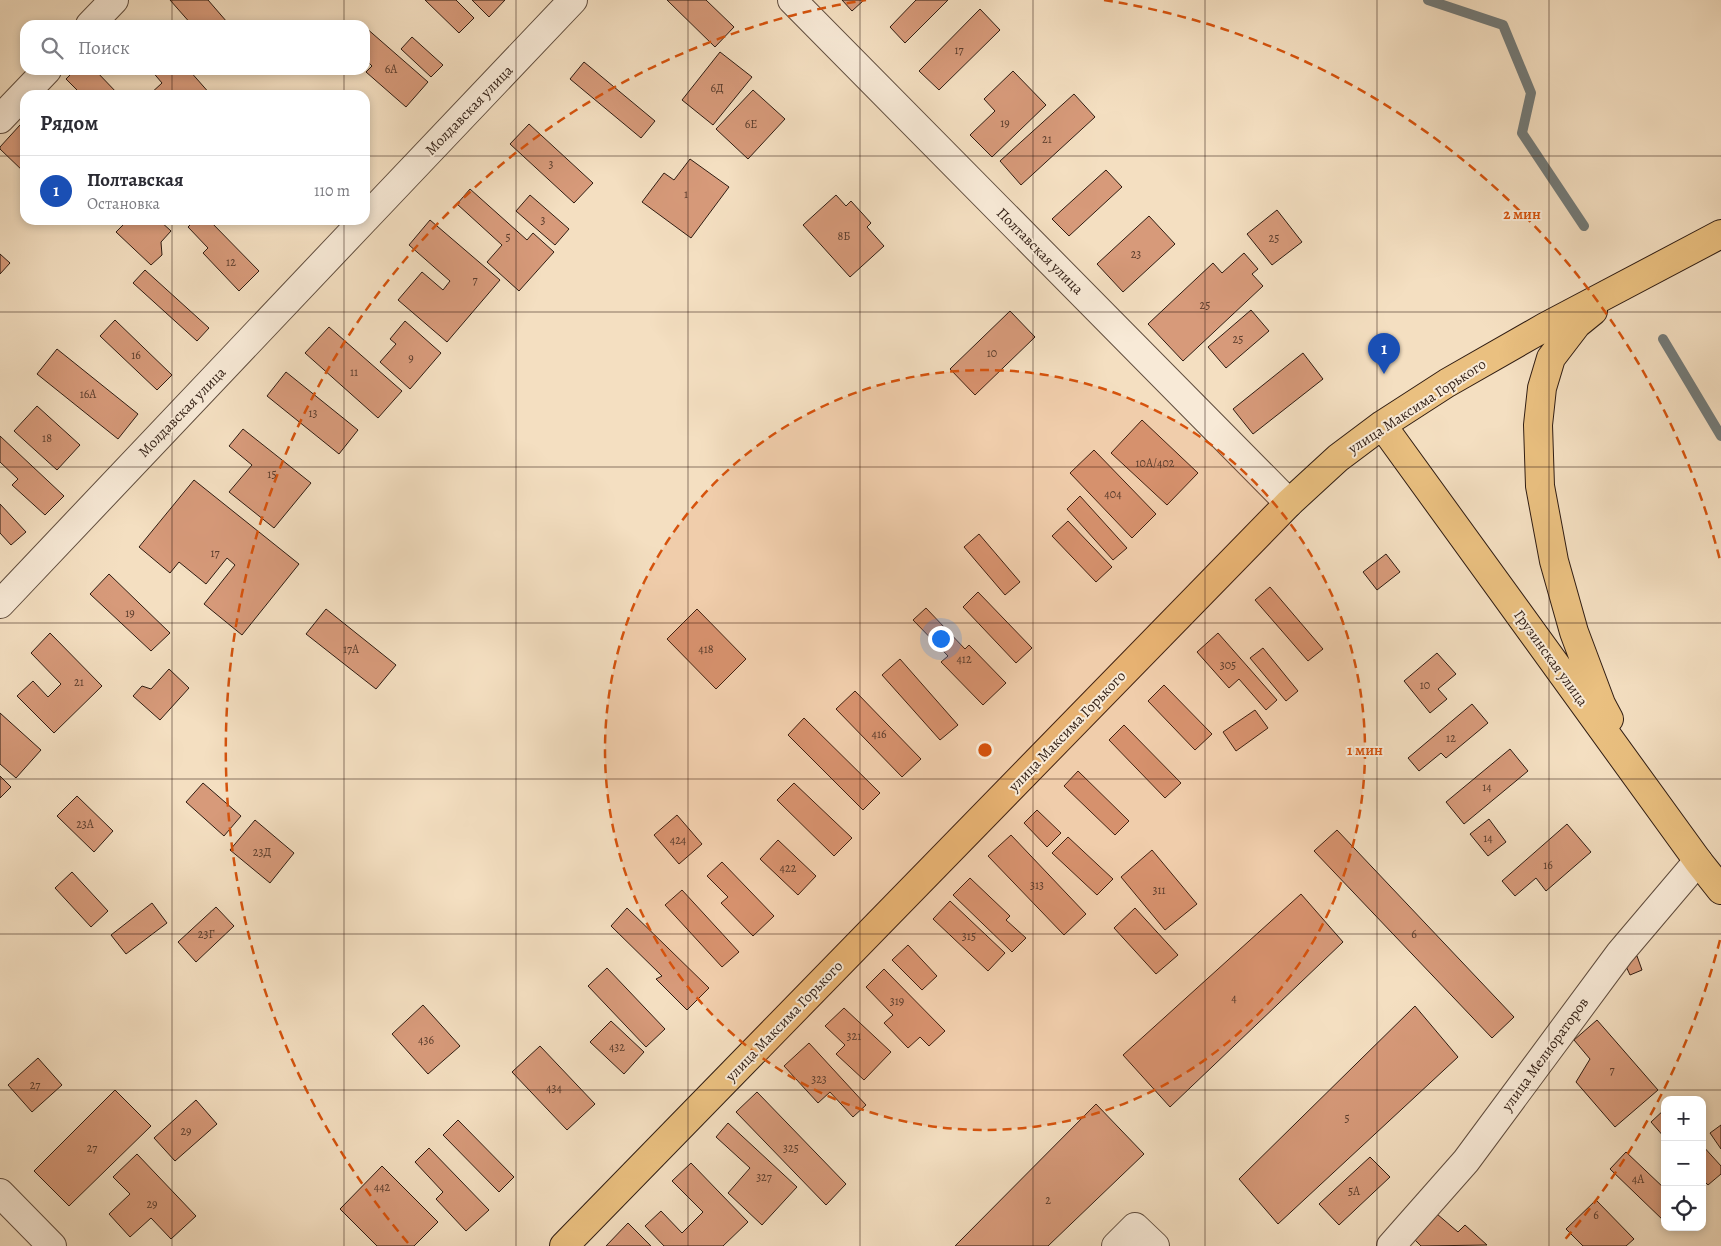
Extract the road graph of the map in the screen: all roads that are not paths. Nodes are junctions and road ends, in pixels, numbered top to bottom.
1 (114, 0) edge
2 (573, 0) edge
3 (792, 0) edge
4 (95, 20) edge
5 (42, 75) edge
6 (28, 90) edge
7 (20, 98) edge
8 (0, 119) edge
9 (370, 215) edge
10 (360, 225) edge
11 (1721, 234) edge
12 (1624, 285) junction
13 (1382, 425) junction
14 (1289, 502) junction
15 (0, 604) edge
16 (1637, 776) junction
17 (1698, 861) junction
18 (1721, 890) edge
19 (0, 1193) edge
20 (52, 1246) edge
21 (564, 1246) edge
22 (1116, 1246) edge
23 (1155, 1246) edge
24 (1391, 1246) edge

1 - 4 street
2 - 9 street, Молдавская улица
3 - 14 street, Полтавская улица
5 - 6 street
7 - 8 street
10 - 15 street, Молдавская улица
11 - 12 main road
12 - 13 main road, улица Максима Горького
12 - 16 main road
13 - 14 main road, улица Максима Горького
13 - 16 main road, Грузинская улица
14 - 21 main road, улица Максима Горького
16 - 17 main road, Грузинская улица
17 - 18 main road, Грузинская улица
17 - 24 street, улица Мелиораторов
19 - 20 street
22 - 23 street

